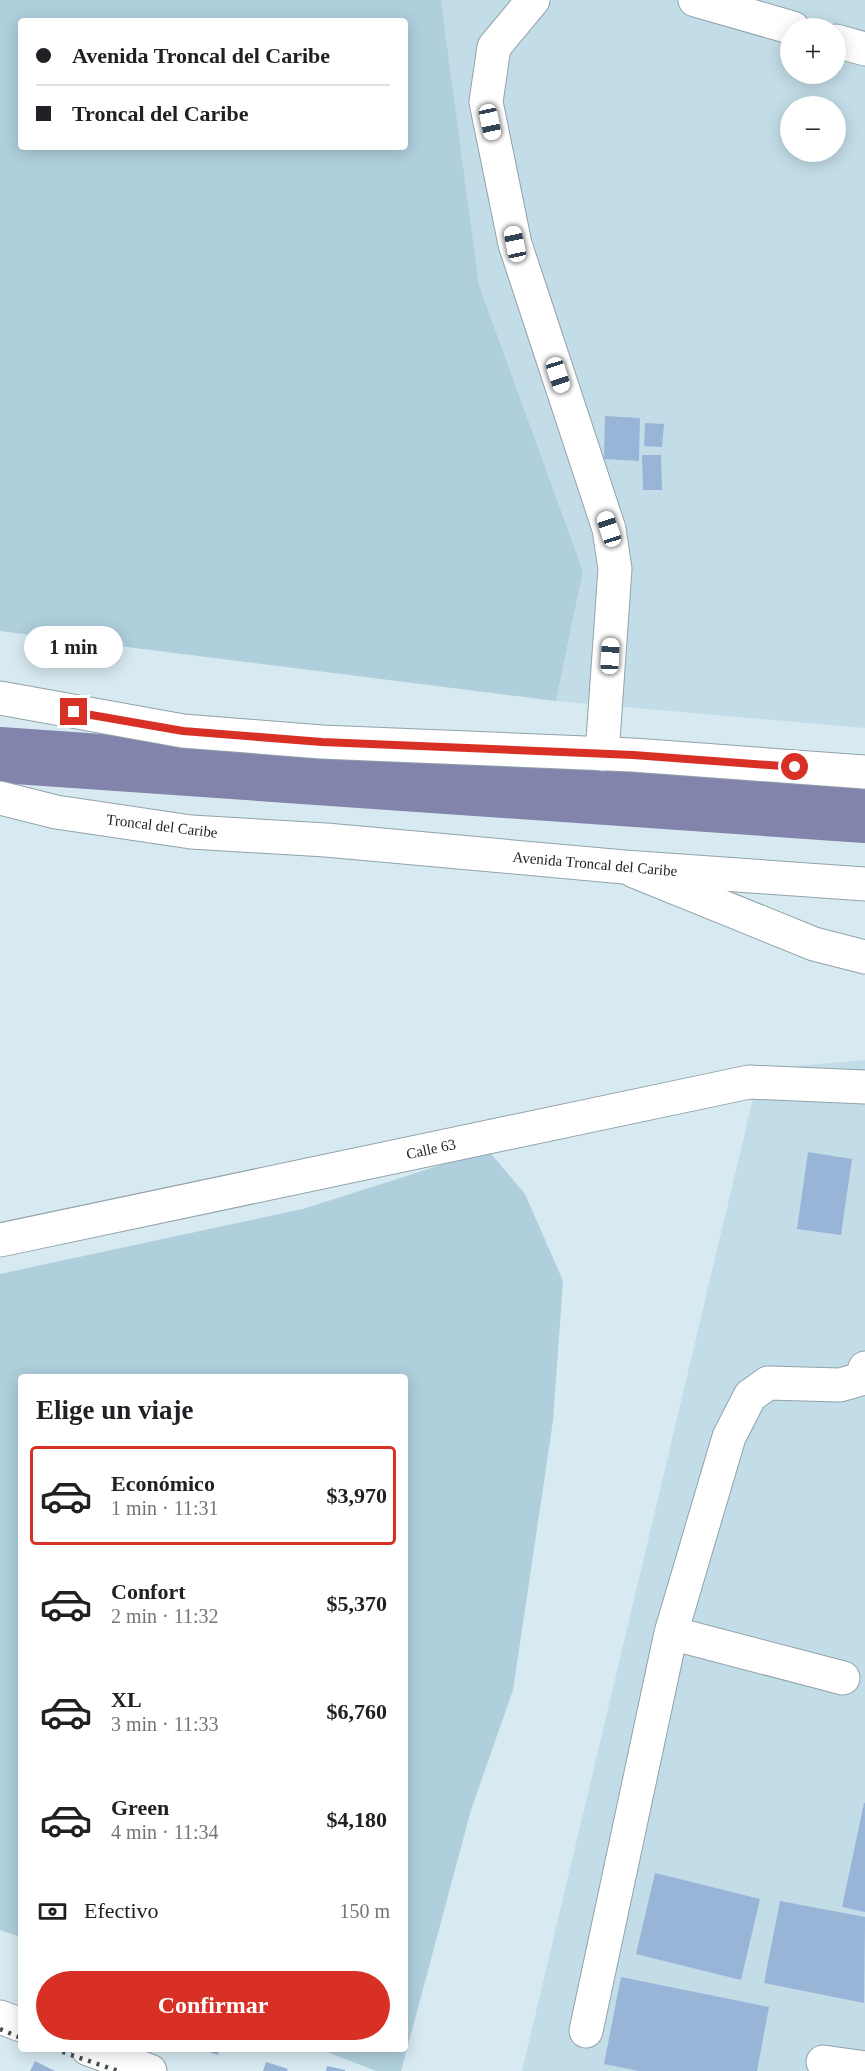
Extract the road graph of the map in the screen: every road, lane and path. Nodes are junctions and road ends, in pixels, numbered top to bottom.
1 (532, 0) edge
2 (695, 0) edge
3 (780, 24) edge
4 (846, 44) edge
5 (865, 50) edge
6 (0, 698) edge
7 (602, 754) junction
8 (865, 772) edge
9 (0, 798) edge
10 (326, 840) joint
11 (624, 867) junction
12 (865, 884) edge
13 (865, 957) edge
14 (865, 1087) edge
15 (0, 1240) edge
16 (865, 1368) edge
17 (670, 1633) junction
18 (843, 1678) dead end
19 (0, 2017) edge
20 (18, 2024) edge
21 (586, 2031) dead end
22 (96, 2052) edge
23 (823, 2062) dead end
24 (865, 2068) edge
25 (150, 2071) edge

1 - 7 main road
2 - 3 main road
4 - 5 main road
6 - 7 main road
7 - 8 main road
9 - 10 main road, Troncal del Caribe
10 - 11 main road, Avenida Troncal del Caribe
11 - 12 main road, Avenida Troncal del Caribe
11 - 13 main road
14 - 15 main road, Calle 63
16 - 17 main road
17 - 18 main road
17 - 21 main road
19 - 20 main road
22 - 25 main road
23 - 24 main road

